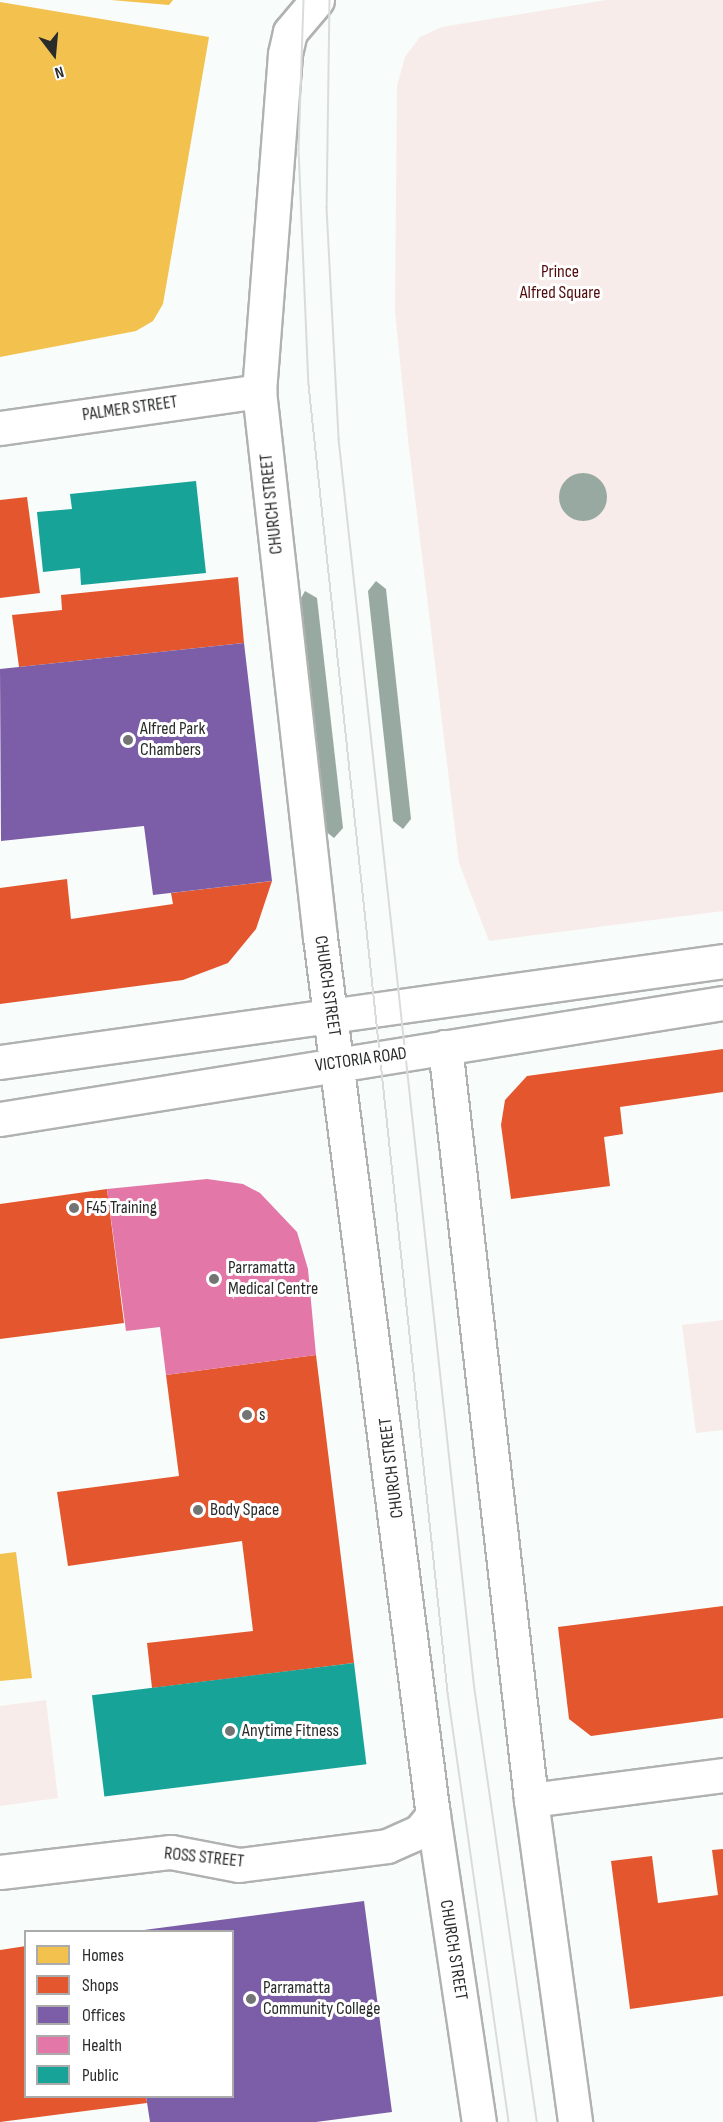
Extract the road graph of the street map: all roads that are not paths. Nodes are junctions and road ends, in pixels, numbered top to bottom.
1 (317, 0) edge
2 (259, 391) junction
3 (0, 428) edge
4 (723, 961) edge
5 (723, 1003) edge
6 (332, 1019) junction
7 (445, 1047) junction
8 (0, 1062) edge
9 (337, 1063) junction
10 (0, 1119) edge
11 (723, 1775) edge
12 (531, 1800) junction
13 (433, 1815) junction
14 (0, 1872) edge
15 (479, 2122) edge
16 (575, 2122) edge

1 - 2 street, CHURCH STREET
2 - 3 street, PALMER STREET
2 - 6 street, CHURCH STREET
4 - 6 street
5 - 7 street, VICTORIA ROAD
6 - 8 street
6 - 9 street, CHURCH STREET
7 - 9 street, VICTORIA ROAD
7 - 12 street
9 - 10 street, VICTORIA ROAD
9 - 13 street, CHURCH STREET
11 - 12 street
12 - 16 street
13 - 14 street, ROSS STREET
13 - 15 street, CHURCH STREET

